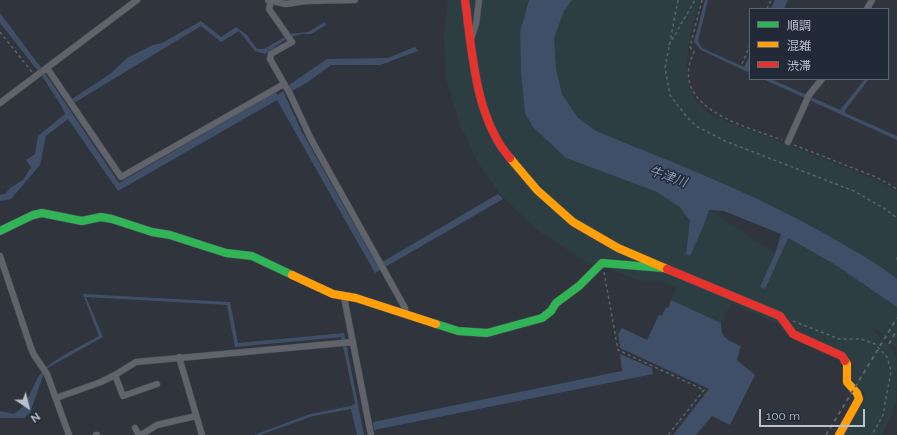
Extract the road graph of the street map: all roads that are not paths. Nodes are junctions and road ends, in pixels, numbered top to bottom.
1 (137, 0) edge
2 (351, 0) edge
3 (465, 0) edge
4 (479, 0) edge
5 (269, 1) edge
6 (471, 40) junction
7 (46, 69) junction
8 (821, 80) edge
9 (284, 84) junction
10 (0, 103) edge
11 (788, 142) road end
12 (0, 231) edge
13 (0, 256) edge
14 (663, 268) junction
15 (344, 297) junction
16 (405, 314) junction
17 (347, 342) junction
18 (179, 357) junction
19 (115, 375) junction
20 (157, 384) dead end
21 (56, 398) junction
22 (196, 416) junction
23 (135, 428) dead end
24 (69, 435) edge
25 (140, 435) edge
26 (202, 435) edge
27 (371, 435) edge
28 (839, 435) edge

1 - 7 street
2 - 5 street
3 - 6 street
4 - 6 street
5 - 9 street
6 - 14 street
7 - 9 street
7 - 10 street
8 - 11 street
9 - 16 street
12 - 15 street
13 - 21 street
14 - 16 street
14 - 28 street
15 - 16 street
15 - 17 street
17 - 18 street
17 - 27 street
18 - 19 street
18 - 22 street
19 - 20 street
19 - 21 street
21 - 24 street
22 - 25 street
22 - 26 street
23 - 25 street

